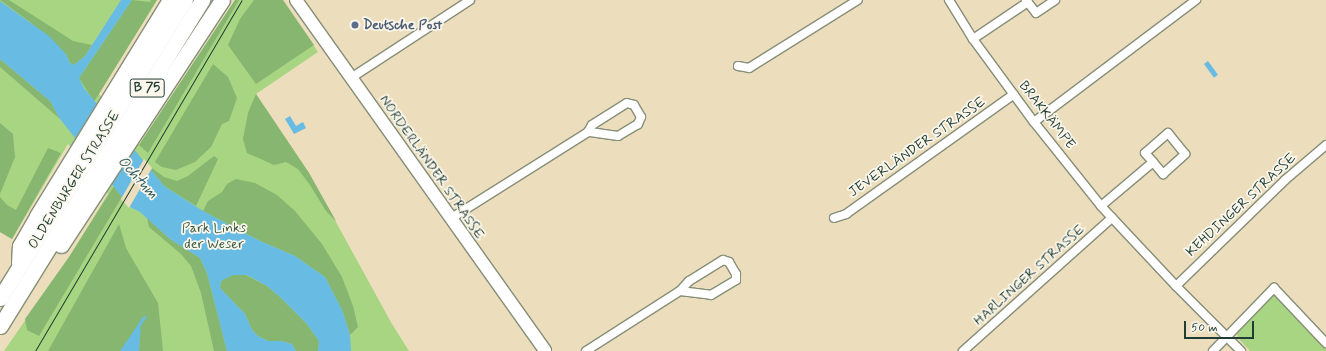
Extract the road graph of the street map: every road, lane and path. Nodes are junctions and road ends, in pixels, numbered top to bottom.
1 (170, 0) edge
2 (185, 0) edge
3 (202, 0) edge
4 (222, 0) edge
5 (296, 0) edge
6 (470, 0) edge
7 (858, 0) edge
8 (949, 0) edge
9 (1055, 0) edge
10 (1196, 0) edge
11 (1027, 1) edge
12 (973, 39) junction
13 (165, 46) junction
14 (738, 66) dead end
15 (351, 78) junction
16 (1014, 94) junction
17 (119, 120) junction
18 (1034, 122) junction
19 (588, 132) junction
20 (1326, 145) edge
21 (1154, 162) junction
22 (88, 168) junction
23 (1101, 206) junction
24 (834, 218) dead end
25 (1112, 218) junction
26 (450, 219) junction
27 (1176, 286) junction
28 (680, 291) junction
29 (0, 298) edge
30 (0, 326) edge
31 (1226, 337) junction
32 (1326, 343) edge
33 (545, 351) edge
34 (586, 351) edge
35 (963, 351) edge
36 (1213, 351) edge
37 (1242, 351) edge

1 - 17 highway
2 - 13 highway, OLDENBURGER STRASSE / B 75
3 - 13 highway, OLDENBURGER STRASSE / B 75
4 - 17 highway
5 - 15 street, NORDERLÄNDER STRASSE
6 - 15 street
7 - 14 street
8 - 12 street, BRAKKÄMPE
9 - 11 street
10 - 18 street
11 - 12 street
12 - 16 street, BRAKKÄMPE
13 - 17 highway, OLDENBURGER STRASSE / B 75
15 - 26 street, NORDERLÄNDER STRASSE
16 - 18 street, BRAKKÄMPE
16 - 24 street, JEVERLÄNDER STRASSE
17 - 22 highway, OLDENBURGER STRASSE / B 75
17 - 22 highway
18 - 23 street, BRAKKÄMPE
19 - 19 street
19 - 26 street
20 - 27 street, KEHDINGER STRASSE
21 - 21 street
21 - 23 street
22 - 29 highway, OLDENBURGER STRASSE / B 75
22 - 30 highway, OLDENBURGER STRASSE / B 75
23 - 25 street, BRAKKÄMPE
25 - 27 street, BRAKKÄMPE
25 - 35 street, HARLINGER STRASSE
26 - 33 street, NORDERLÄNDER STRASSE
27 - 31 street, BRAKKÄMPE
28 - 28 street
28 - 34 street
31 - 32 street
31 - 36 street
31 - 37 street, BRAKKÄMPE

